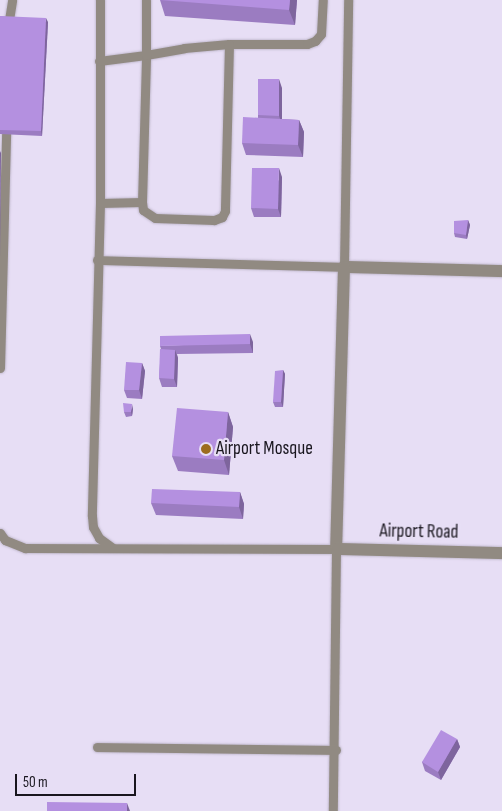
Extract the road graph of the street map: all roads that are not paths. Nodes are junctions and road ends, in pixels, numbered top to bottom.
1 (12, 0) edge
2 (100, 0) edge
3 (146, 0) edge
4 (323, 0) edge
5 (348, 0) edge
6 (8, 20) edge
7 (229, 44) junction
8 (146, 55) junction
9 (99, 61) junction
10 (6, 134) edge
11 (142, 202) junction
12 (100, 203) junction
13 (97, 260) junction
14 (344, 268) junction
15 (502, 271) edge
16 (0, 368) edge
17 (0, 533) edge
18 (113, 549) junction
19 (336, 549) junction
20 (502, 553) edge
21 (97, 747) dead end
22 (336, 750) junction
23 (333, 811) edge

1 - 6 lane
2 - 9 lane
3 - 8 lane
4 - 7 lane
5 - 14 lane
7 - 8 lane
7 - 11 lane
8 - 9 lane
8 - 11 lane
9 - 12 lane
10 - 16 lane
11 - 12 lane
12 - 13 lane
13 - 14 lane
13 - 18 lane
14 - 15 street
14 - 19 street
17 - 18 lane
18 - 19 lane
19 - 20 street, Airport Road
19 - 22 lane
21 - 22 lane
22 - 23 lane

